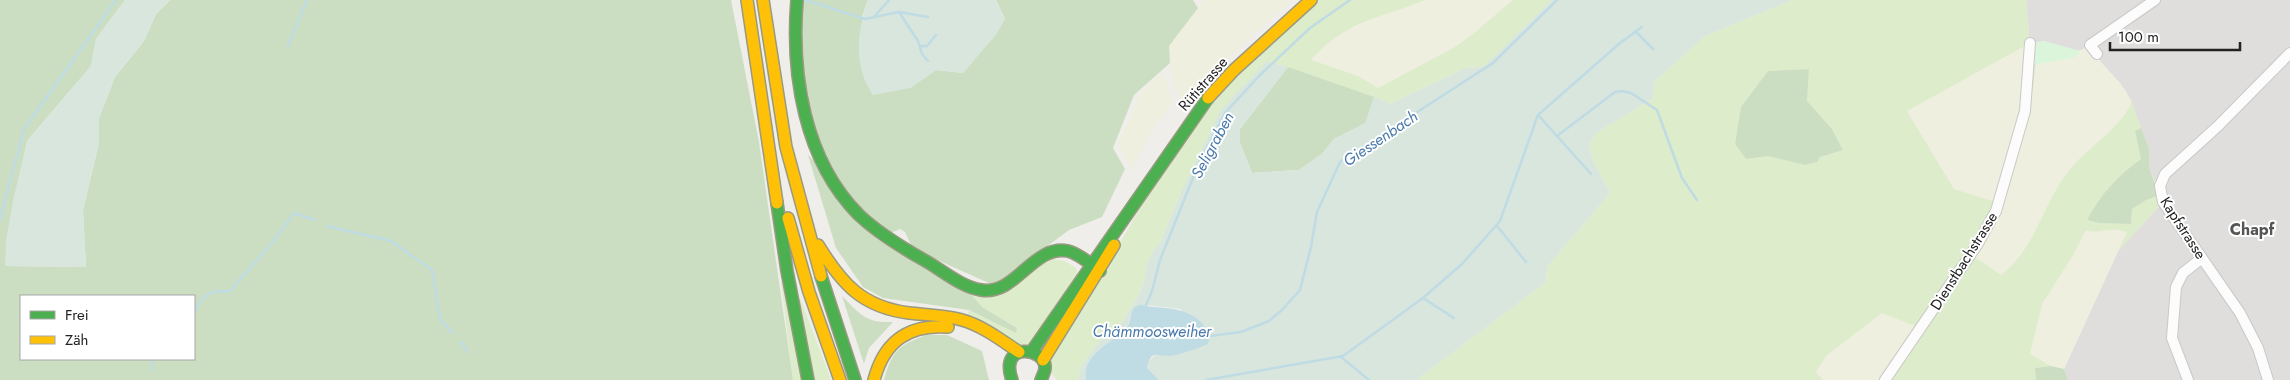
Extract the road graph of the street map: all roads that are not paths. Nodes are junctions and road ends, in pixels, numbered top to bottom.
1 (747, 0) edge
2 (763, 0) edge
3 (797, 0) edge
4 (1310, 0) edge
5 (2155, 0) edge
6 (2030, 43) dead end
7 (2093, 50) dead end
8 (2290, 53) edge
9 (755, 54) junction
10 (804, 220) junction
11 (2202, 258) junction
12 (1095, 268) junction
13 (1032, 351) junction
14 (1019, 352) junction
15 (1043, 360) junction
16 (1010, 361) junction
17 (1045, 378) edge
18 (808, 380) edge
19 (840, 380) edge
20 (855, 380) edge
21 (874, 380) edge
22 (1012, 380) edge
23 (1885, 380) edge
24 (2188, 380) edge
25 (2268, 380) edge

1 - 9 main road
2 - 10 main road
3 - 12 main road
4 - 12 main road, Rütistrasse
5 - 7 street
6 - 23 street, Dienstbachstrasse
8 - 11 street, Kapfstrasse
9 - 18 main road
9 - 19 main road
10 - 14 main road
10 - 20 main road
11 - 24 street
11 - 25 street, Kapfstrasse
12 - 13 main road, Rütistrasse
12 - 15 main road, Rütistrasse
13 - 14 main road
13 - 15 main road
14 - 16 main road
15 - 17 main road
16 - 21 main road
16 - 22 main road

